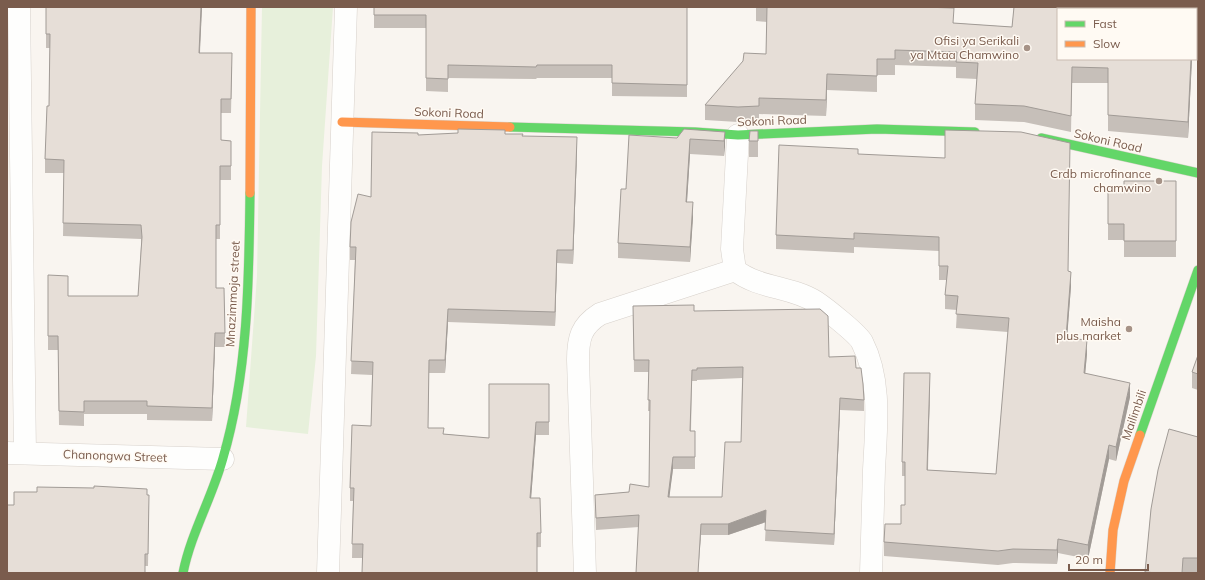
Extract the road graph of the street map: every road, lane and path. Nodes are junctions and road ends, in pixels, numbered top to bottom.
1 (19, 7) edge
2 (251, 7) edge
3 (346, 7) edge
4 (342, 122) junction
5 (985, 133) edge
6 (738, 135) junction
7 (1031, 136) edge
8 (1198, 173) edge
9 (736, 270) junction
10 (1198, 270) edge
11 (16, 453) edge
12 (223, 459) junction
13 (183, 573) edge
14 (328, 573) edge
15 (585, 573) edge
16 (871, 573) edge
17 (1110, 573) edge

1 - 11 street
2 - 12 street, Mnazimmoja street
3 - 4 street
4 - 6 street, Sokoni Road
4 - 14 street
5 - 6 street, Sokoni Road
6 - 9 street
7 - 8 street, Sokoni Road
9 - 15 street
9 - 16 street
10 - 17 street, Mailimbili
11 - 12 street, Chanongwa Street
12 - 13 street, Mnazimmoja street

